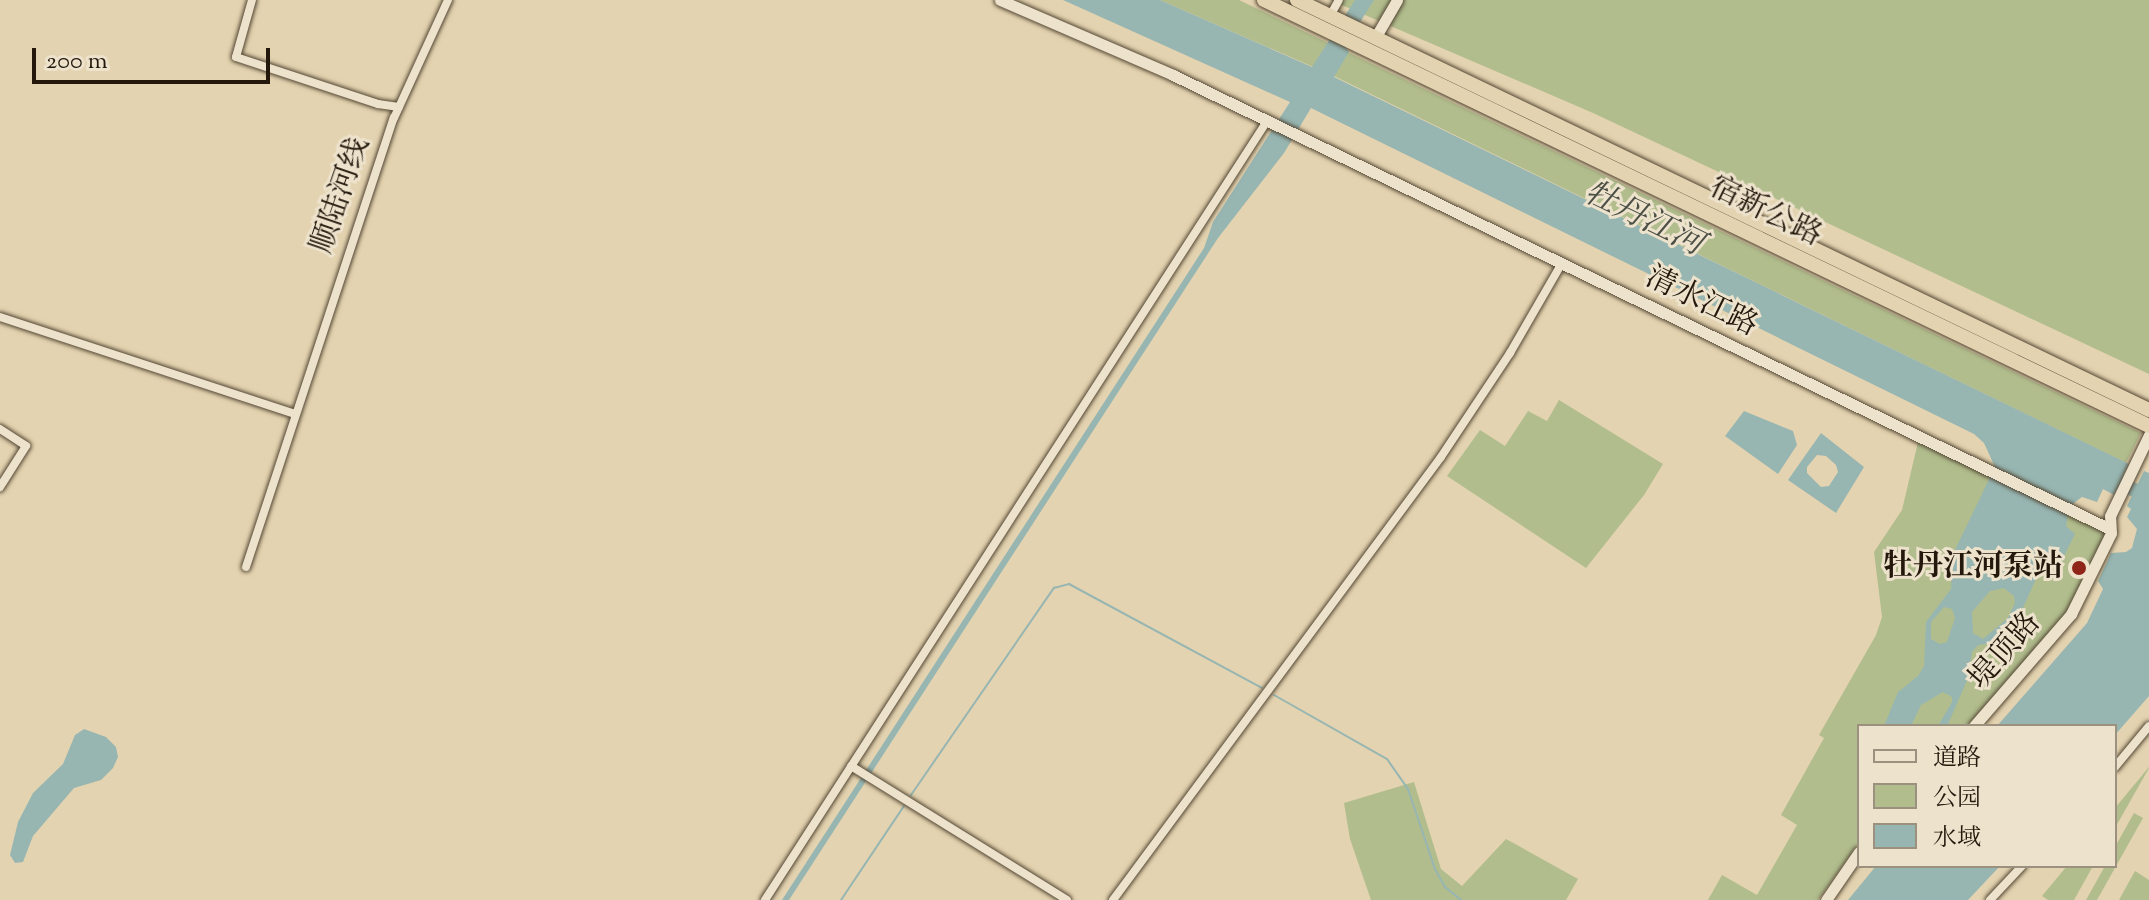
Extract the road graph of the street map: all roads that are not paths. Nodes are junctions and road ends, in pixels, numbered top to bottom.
1 (252, 0) edge
2 (448, 0) edge
3 (1000, 0) edge
4 (1264, 0) edge
5 (1297, 0) edge
6 (1339, 0) edge
7 (1397, 0) edge
8 (1331, 22) junction
9 (1367, 39) junction
10 (399, 107) junction
11 (1269, 122) junction
12 (1562, 263) junction
13 (0, 317) edge
14 (2149, 410) edge
15 (295, 414) junction
16 (2149, 426) edge
17 (0, 429) edge
18 (2149, 435) edge
19 (0, 487) edge
20 (2110, 529) junction
21 (246, 567) dead end
22 (1976, 724) edge
23 (2149, 726) edge
24 (2117, 765) edge
25 (854, 768) junction
26 (1857, 855) edge
27 (2020, 868) edge
28 (765, 900) edge
29 (1067, 900) edge
30 (1113, 900) edge
31 (1826, 900) edge
32 (1990, 900) edge

1 - 10 street
2 - 10 street, 顺陆河线
3 - 11 street
4 - 8 highway
5 - 8 highway
6 - 8 street
7 - 9 street
8 - 9 highway
9 - 14 highway, 宿新公路
9 - 16 highway, 宿新公路
10 - 15 street, 顺陆河线
11 - 12 street, 清水江路
11 - 25 street
12 - 20 street, 清水江路
12 - 30 street
13 - 15 street
15 - 21 street, 顺陆河线
17 - 19 street
18 - 20 street, 堤顶路
20 - 22 street, 堤顶路
23 - 24 street
25 - 28 street
25 - 29 street
26 - 31 street
27 - 32 street

